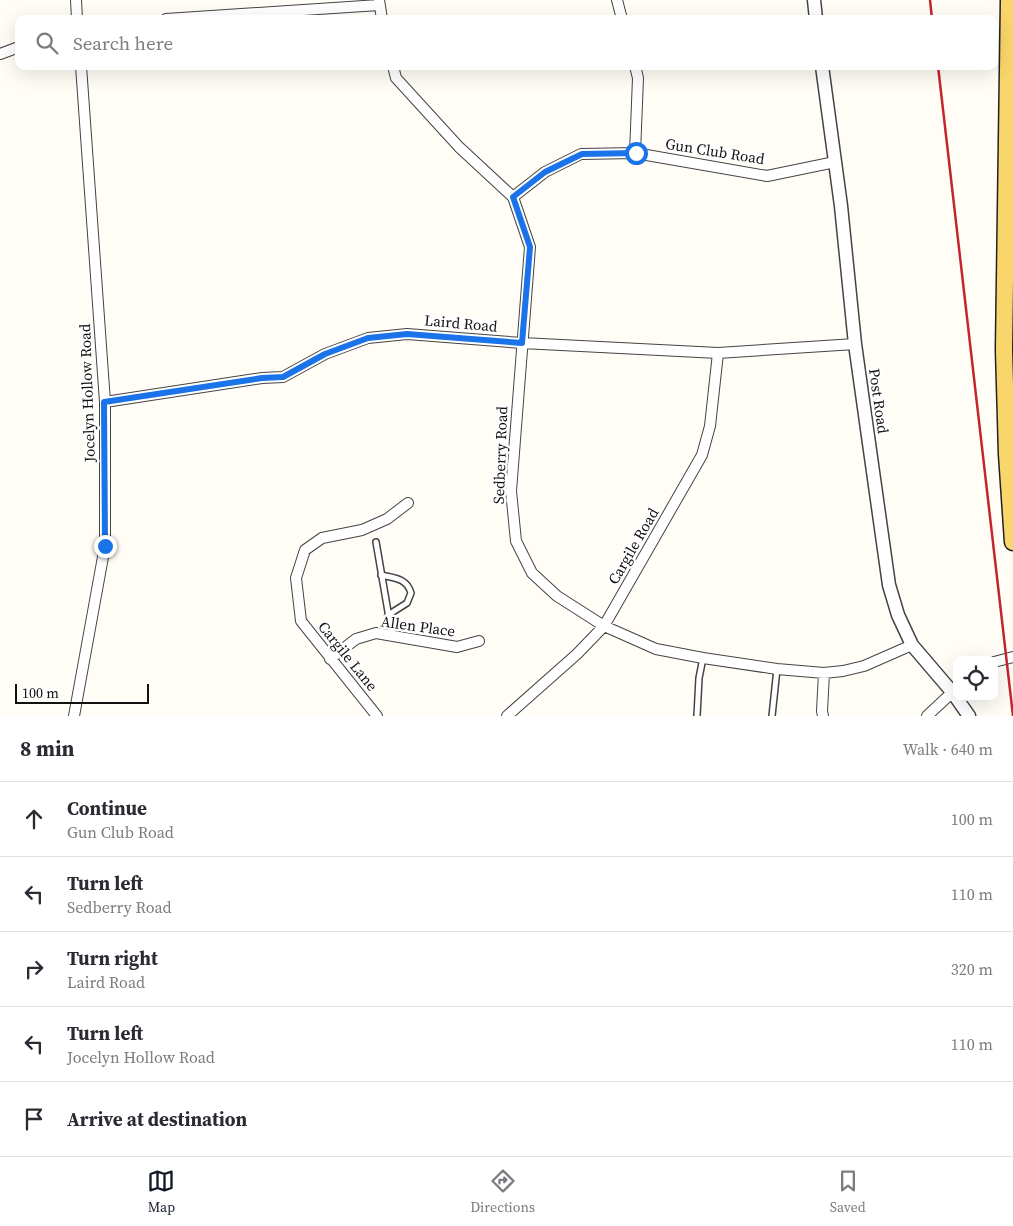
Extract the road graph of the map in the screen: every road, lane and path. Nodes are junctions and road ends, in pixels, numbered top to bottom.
1 (76, 0) edge
2 (616, 0) edge
3 (814, 0) edge
4 (1009, 0) edge
5 (379, 2) edge
6 (77, 15) edge
7 (216, 15) edge
8 (381, 15) edge
9 (621, 15) edge
10 (816, 15) edge
11 (1011, 27) edge
12 (15, 48) edge
13 (0, 54) edge
14 (80, 70) edge
15 (394, 70) edge
16 (636, 70) edge
17 (823, 70) edge
18 (636, 153) junction
19 (835, 162) junction
20 (513, 197) junction
21 (522, 343) junction
22 (855, 344) junction
23 (1008, 350) edge
24 (718, 353) junction
25 (104, 402) junction
26 (1010, 424) edge
27 (1011, 474) edge
28 (1012, 500) edge
29 (408, 503) dead end
30 (376, 542) dead end
31 (1013, 542) edge
32 (381, 575) junction
33 (388, 615) junction
34 (604, 626) junction
35 (392, 636) junction
36 (479, 641) dead end
37 (912, 645) junction
38 (1013, 656) edge
39 (703, 658) junction
40 (330, 659) junction
41 (998, 661) edge
42 (777, 669) junction
43 (824, 673) junction
44 (953, 689) edge
45 (953, 693) edge
46 (961, 701) edge
47 (74, 716) edge
48 (377, 716) edge
49 (507, 716) edge
50 (697, 716) edge
51 (772, 716) edge
52 (823, 716) edge
53 (927, 716) edge
54 (969, 716) edge

1 - 6 street
2 - 9 street
3 - 10 street
4 - 11 main road
5 - 7 street
5 - 8 street
11 - 23 main road
12 - 13 street
14 - 25 street, Jocelyn Hollow Road
15 - 20 street, Sedberry Road
16 - 18 street
17 - 19 street, Post Road
18 - 19 street, Gun Club Road
18 - 20 street, Gun Club Road
19 - 22 street, Post Road
20 - 21 street, Sedberry Road
21 - 24 street, Laird Road
21 - 25 street, Laird Road
21 - 34 street, Sedberry Road
22 - 24 street, Laird Road
22 - 37 street, Post Road
23 - 26 main road
24 - 34 street, Cargile Road
25 - 47 street, Jocelyn Hollow Road
26 - 27 main road
27 - 28 main road
28 - 31 main road
29 - 40 street, Cargile Lane
30 - 32 lane
32 - 33 lane
32 - 33 lane
33 - 35 lane
34 - 39 street, Sedberry Road
34 - 49 street, Cargile Road
35 - 36 street, Allen Place
35 - 40 street, Allen Place
37 - 43 street, Sedberry Road
37 - 44 street, Post Road
38 - 41 street
39 - 42 street, Sedberry Road
39 - 50 lane
40 - 48 street, Cargile Lane
42 - 43 street, Sedberry Road
42 - 51 lane
43 - 52 street
45 - 53 street
46 - 54 street, Post Road

